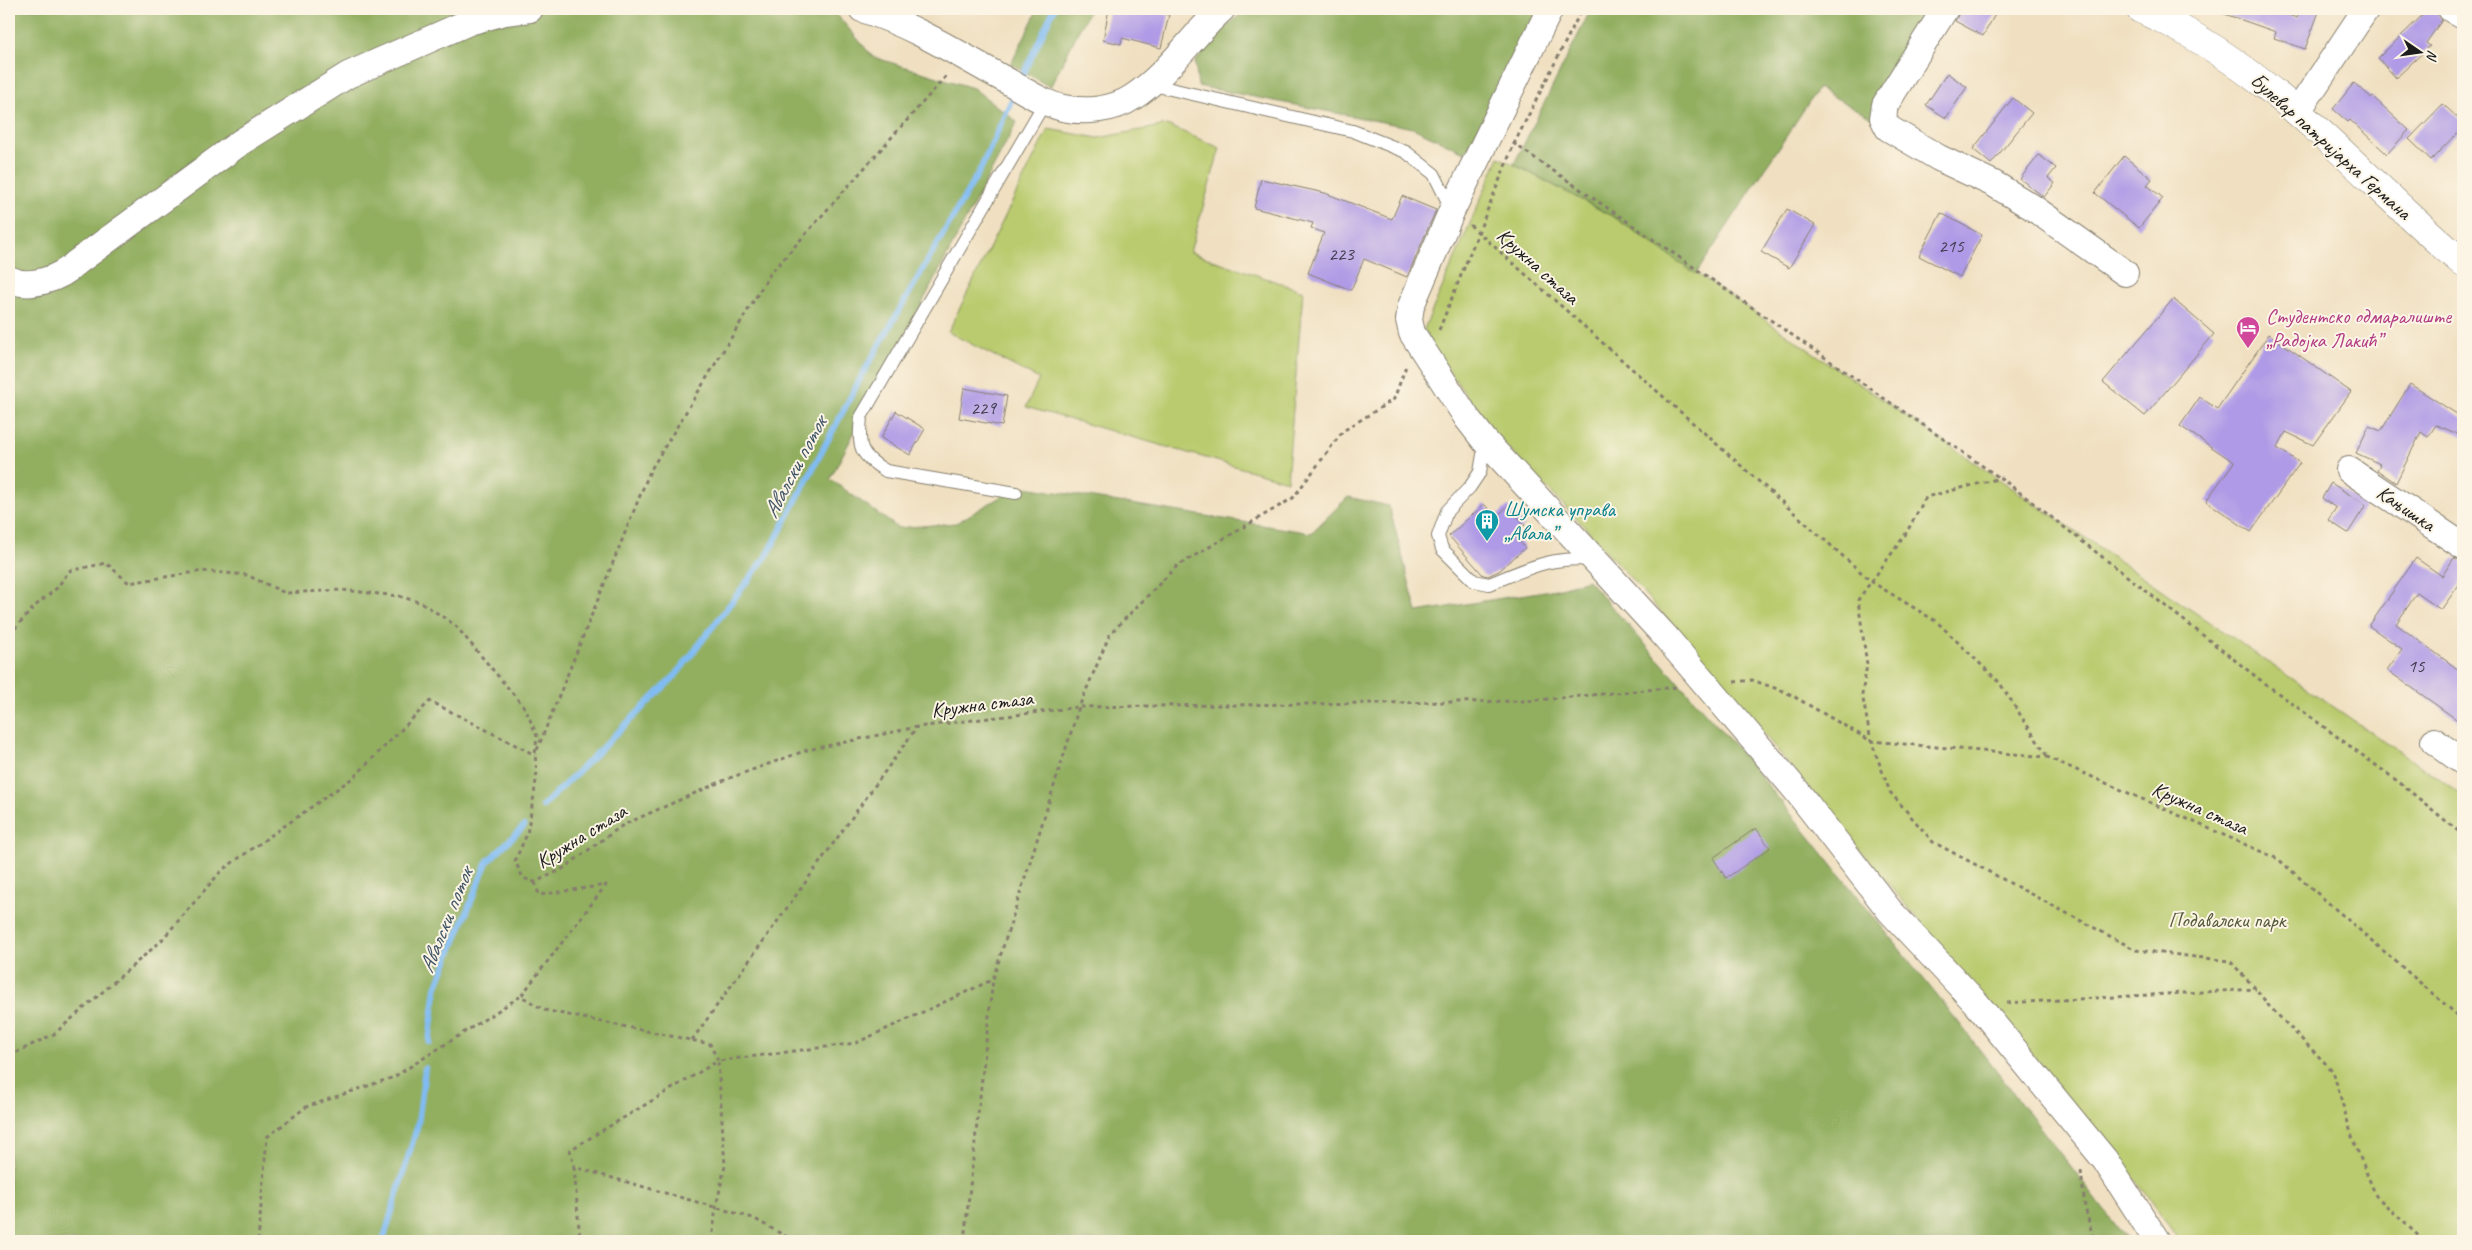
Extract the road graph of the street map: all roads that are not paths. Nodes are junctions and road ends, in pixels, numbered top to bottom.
1 (530, 9) edge
2 (862, 9) edge
3 (1222, 9) edge
4 (1550, 9) edge
5 (1945, 9) edge
6 (2140, 9) edge
7 (2366, 9) edge
8 (2451, 9) edge
9 (2463, 16) edge
10 (1149, 84) junction
11 (1045, 102) junction
12 (2298, 111) junction
13 (1452, 210) junction
14 (2463, 262) edge
15 (2125, 273) dead end
16 (9, 279) edge
17 (1485, 442) junction
18 (2350, 470) dead end
19 (1016, 493) dead end
20 (2463, 546) edge
21 (1594, 560) junction
22 (2434, 741) dead end
23 (2463, 762) edge
24 (2157, 1241) edge

1 - 16 street
2 - 11 street
3 - 10 street
4 - 13 street
5 - 15 street
6 - 12 main road, Булевар патријарха Германа
7 - 12 street
8 - 9 street
10 - 11 street
10 - 13 lane
11 - 19 lane
12 - 14 main road, Булевар патријарха Германа
13 - 17 street
17 - 21 street
17 - 21 lane
18 - 20 street, Кањишка
21 - 24 street
22 - 23 street

